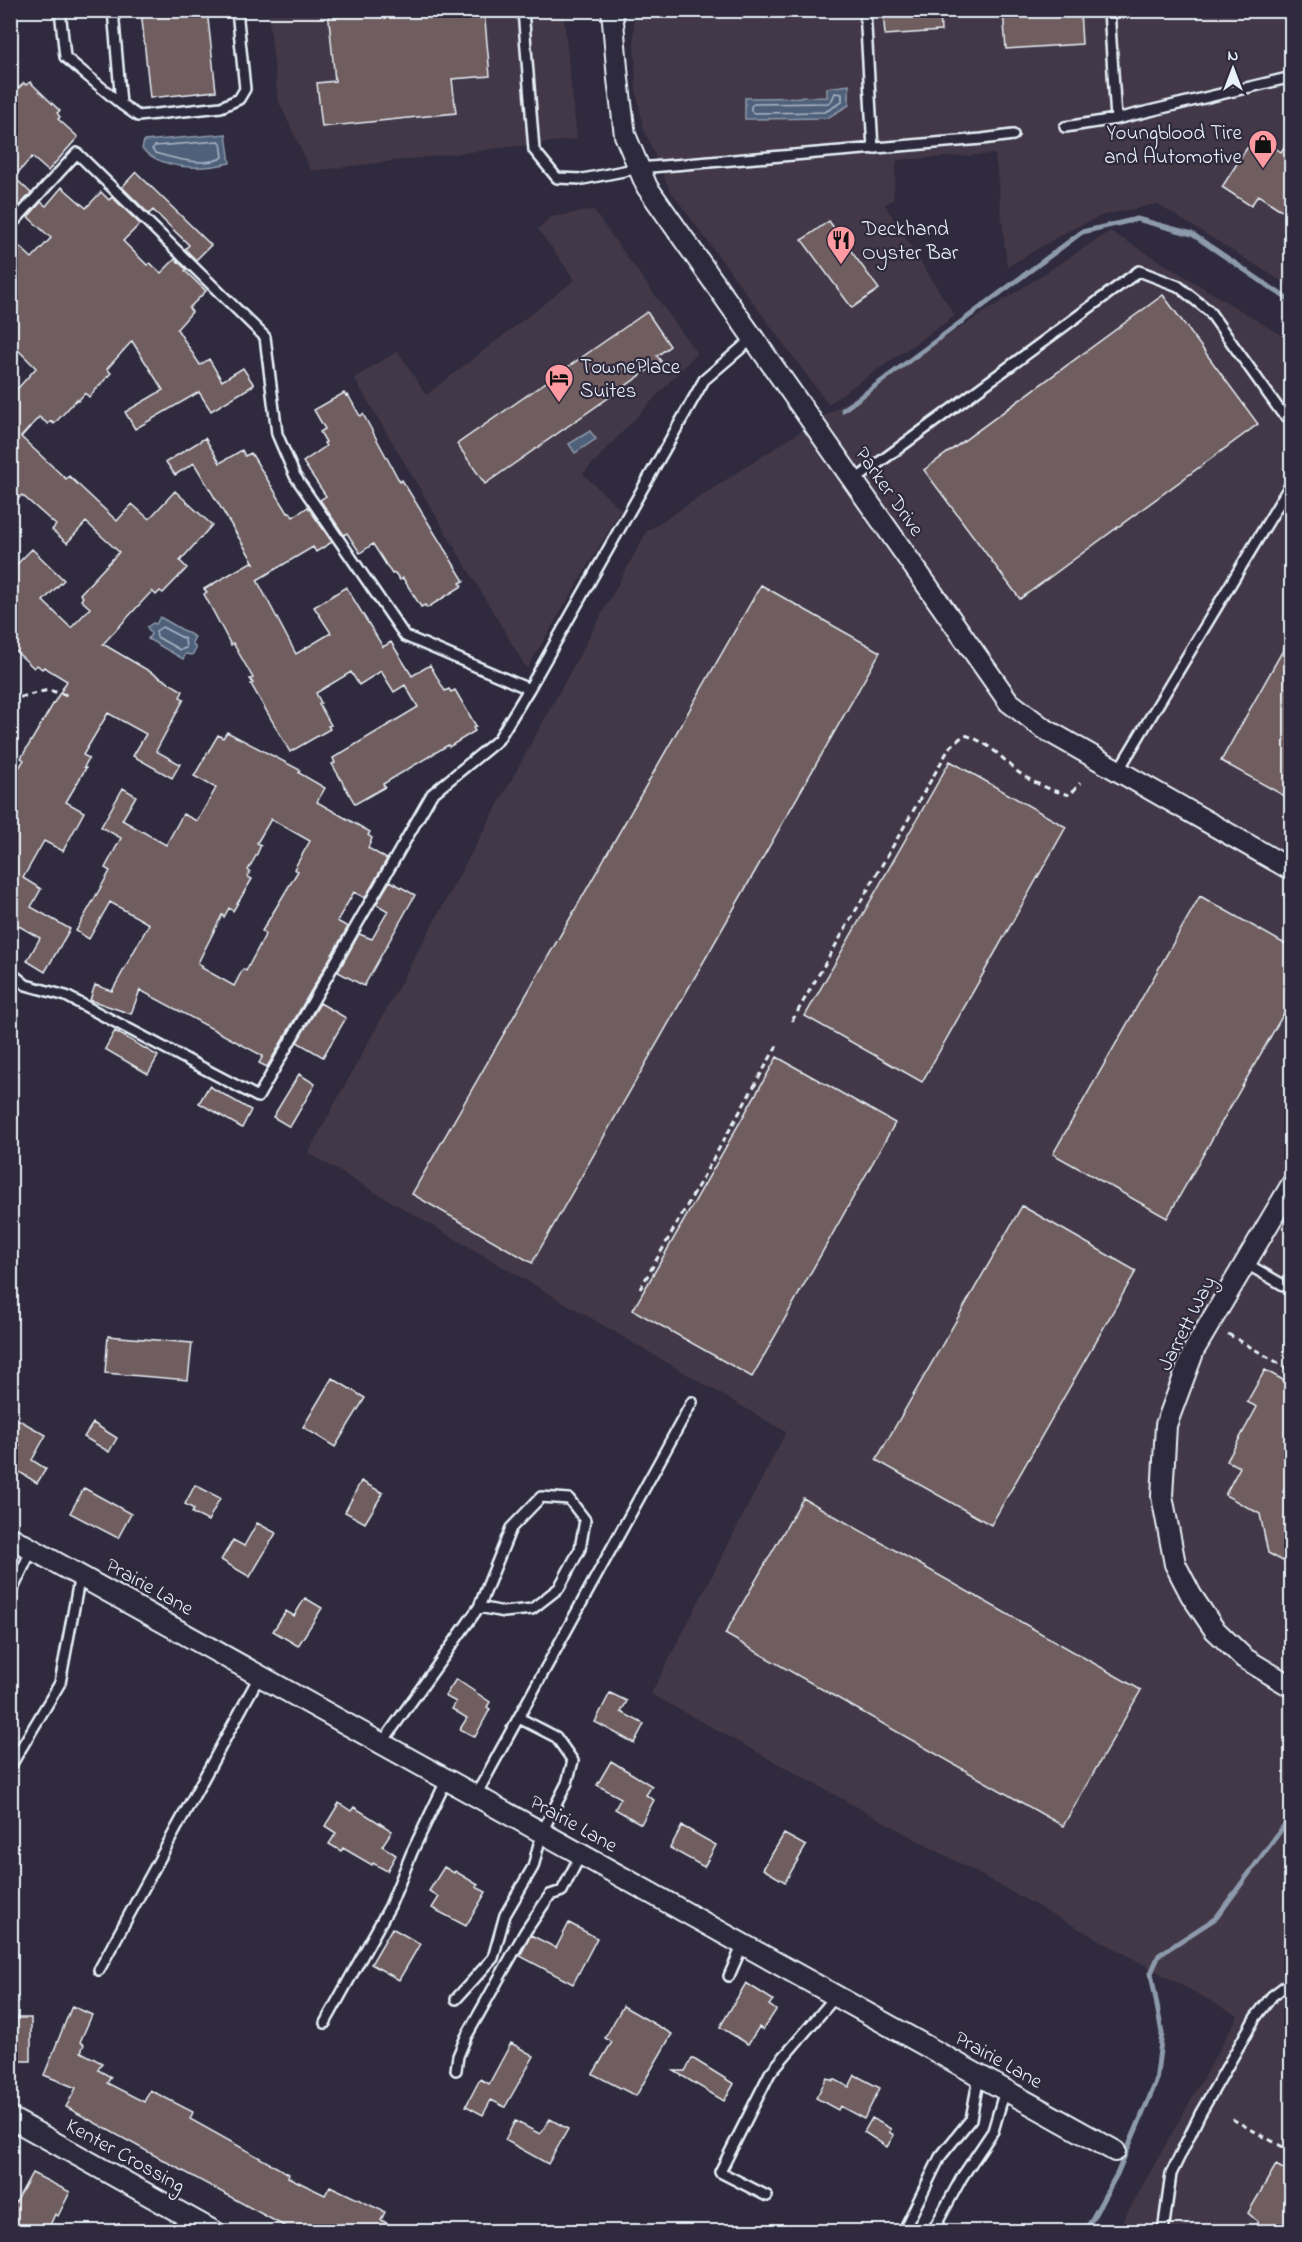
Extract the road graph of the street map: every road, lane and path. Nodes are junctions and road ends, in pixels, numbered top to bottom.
1 (60, 10) edge
2 (113, 10) edge
3 (237, 10) edge
4 (522, 10) edge
5 (612, 10) edge
6 (865, 10) edge
7 (1109, 10) edge
8 (1292, 77) edge
9 (121, 104) junction
10 (1116, 119) junction
11 (1065, 127) dead end
12 (1013, 135) dead end
13 (873, 149) junction
14 (639, 168) junction
15 (10, 226) edge
16 (753, 338) junction
17 (1292, 420) edge
18 (854, 481) junction
19 (1292, 482) edge
20 (530, 689) junction
21 (70, 696) dead end
22 (11, 699) edge
23 (1118, 771) junction
24 (1080, 783) dead end
25 (1292, 870) edge
26 (10, 972) edge
27 (792, 1021) dead end
28 (780, 1042) dead end
29 (1291, 1185) edge
30 (1245, 1263) junction
31 (640, 1289) dead end
32 (1292, 1290) edge
33 (1228, 1334) dead end
34 (1292, 1371) edge
35 (692, 1402) dead end
36 (10, 1537) edge
37 (32, 1549) junction
38 (80, 1575) junction
39 (10, 1595) edge
40 (479, 1607) junction
41 (260, 1675) junction
42 (1292, 1687) edge
43 (519, 1719) junction
44 (382, 1743) junction
45 (10, 1767) edge
46 (447, 1779) junction
47 (476, 1795) junction
48 (542, 1832) junction
49 (581, 1854) junction
50 (742, 1944) junction
51 (99, 1970) dead end
52 (729, 1976) dead end
53 (1292, 1981) edge
54 (836, 1996) junction
55 (456, 1999) dead end
56 (325, 2023) dead end
57 (456, 2070) dead end
58 (980, 2076) junction
59 (1005, 2090) junction
60 (1232, 2119) dead end
61 (12, 2122) edge
62 (1114, 2151) dead end
63 (1292, 2152) edge
64 (767, 2196) dead end
65 (212, 2231) edge
66 (903, 2232) edge
67 (932, 2232) edge
68 (1162, 2232) edge

1 - 9 lane
2 - 9 lane
3 - 9 lane
4 - 14 lane
5 - 14 street, Parker Drive
6 - 13 lane
7 - 10 lane
8 - 10 lane
10 - 11 lane
12 - 13 lane
13 - 14 lane
14 - 16 street, Parker Drive
15 - 20 lane
16 - 18 street, Parker Drive
16 - 20 lane
17 - 18 lane
18 - 23 street, Parker Drive
19 - 23 lane
20 - 26 lane
21 - 22 path
23 - 25 street, Parker Drive
24 - 27 path
28 - 31 path
29 - 30 street, Jarrett Way
30 - 32 lane
30 - 42 street, Jarrett Way
33 - 34 path
35 - 43 lane
36 - 37 street, Prairie Lane
37 - 38 street, Prairie Lane
37 - 39 lane
38 - 41 street, Prairie Lane
38 - 45 lane
40 - 40 lane
40 - 44 lane
41 - 44 street, Prairie Lane
41 - 51 lane
43 - 47 lane
43 - 48 lane
44 - 46 street, Prairie Lane
46 - 47 street, Prairie Lane
46 - 56 lane
47 - 48 street, Prairie Lane
48 - 49 street, Prairie Lane
48 - 55 lane
49 - 50 street, Prairie Lane
49 - 57 lane
50 - 52 lane
50 - 54 street, Prairie Lane
53 - 68 lane
54 - 58 street, Prairie Lane
54 - 64 lane
58 - 59 street, Prairie Lane
58 - 66 lane
59 - 62 street, Prairie Lane
59 - 67 lane
60 - 63 path
61 - 65 street, Kenter Crossing

